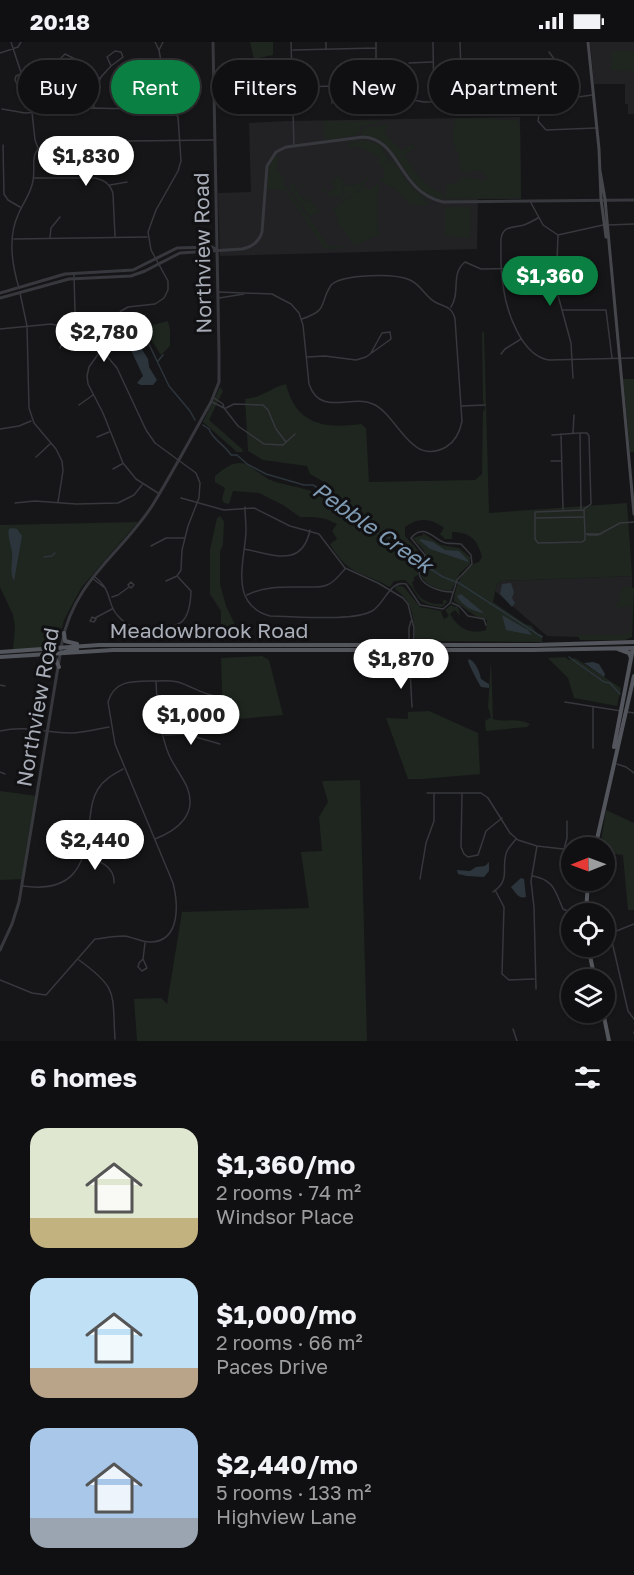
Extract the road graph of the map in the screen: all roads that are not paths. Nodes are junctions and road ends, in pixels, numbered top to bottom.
1 (11, 42) edge
2 (21, 42) edge
3 (155, 42) edge
4 (163, 42) edge
5 (213, 42) edge
6 (291, 42) edge
7 (326, 42) edge
8 (351, 42) edge
9 (376, 42) edge
10 (433, 42) edge
11 (460, 42) edge
12 (588, 42) edge
13 (13, 48) junction
14 (376, 48) junction
15 (326, 49) junction
16 (351, 49) junction
17 (159, 50) junction
18 (291, 50) junction
19 (549, 52) dead end
20 (0, 53) edge
21 (160, 60) edge
22 (292, 60) edge
23 (376, 60) edge
24 (433, 60) edge
25 (461, 60) edge
26 (555, 60) edge
27 (18, 64) edge
28 (111, 66) junction
29 (72, 68) joint
30 (101, 78) joint
31 (99, 83) edge
32 (593, 95) junction
33 (579, 97) edge
34 (1, 108) edge
35 (18, 112) edge
36 (32, 114) edge
37 (176, 114) edge
38 (293, 114) edge
39 (539, 114) edge
40 (596, 128) junction
41 (543, 129) junction
42 (540, 133) dead end
43 (215, 140) junction
44 (179, 141) junction
45 (3, 145) dead end
46 (294, 146) junction
47 (38, 148) junction
48 (33, 177) junction
49 (128, 182) dead end
50 (109, 185) junction
51 (603, 199) junction
52 (634, 200) edge
53 (530, 201) junction
54 (21, 208) junction
55 (60, 217) dead end
56 (538, 218) junction
57 (634, 224) edge
58 (605, 225) junction
59 (558, 235) junction
60 (148, 237) junction
61 (115, 238) junction
62 (50, 239) junction
63 (13, 240) junction
64 (217, 249) junction
65 (158, 261) junction
66 (556, 268) junction
67 (501, 269) junction
68 (140, 271) junction
69 (74, 273) junction
70 (92, 273) junction
71 (74, 278) junction
72 (92, 278) junction
73 (19, 290) junction
74 (218, 292) junction
75 (0, 293) edge
76 (245, 294) junction
77 (0, 298) edge
78 (218, 298) junction
79 (450, 308) junction
80 (561, 311) junction
81 (302, 319) junction
82 (27, 326) junction
83 (0, 329) edge
84 (69, 329) junction
85 (522, 339) junction
86 (60, 348) dead end
87 (101, 351) junction
88 (371, 353) junction
89 (501, 354) dead end
90 (306, 358) junction
91 (612, 358) junction
92 (619, 358) junction
93 (634, 358) edge
94 (573, 359) junction
95 (573, 378) dead end
96 (94, 395) junction
97 (212, 400) junction
98 (80, 405) dead end
99 (484, 405) dead end
100 (461, 406) junction
101 (225, 409) junction
102 (574, 415) dead end
103 (33, 421) junction
104 (0, 429) edge
105 (110, 432) junction
106 (580, 433) junction
107 (295, 434) dead end
108 (561, 434) junction
109 (572, 434) junction
110 (552, 435) dead end
111 (97, 437) dead end
112 (287, 442) junction
113 (51, 444) junction
114 (36, 457) dead end
115 (178, 460) junction
116 (551, 461) dead end
117 (562, 461) junction
118 (123, 463) junction
119 (113, 469) dead end
120 (142, 484) junction
121 (159, 494) junction
122 (181, 498) dead end
123 (58, 502) junction
124 (15, 503) dead end
125 (198, 503) junction
126 (245, 507) junction
127 (563, 510) junction
128 (582, 510) junction
129 (634, 514) edge
130 (584, 517) junction
131 (535, 518) junction
132 (634, 522) edge
133 (310, 530) junction
134 (586, 534) junction
135 (185, 538) junction
136 (151, 546) dead end
137 (244, 548) junction
138 (345, 568) junction
139 (177, 576) junction
140 (92, 577) junction
141 (166, 581) dead end
142 (129, 587) dead end
143 (390, 590) junction
144 (453, 592) junction
145 (246, 595) junction
146 (110, 597) junction
147 (450, 603) junction
148 (113, 609) junction
149 (95, 618) dead end
150 (411, 621) junction
151 (486, 625) dead end
152 (64, 633) junction
153 (634, 643) edge
154 (97, 645) junction
155 (411, 648) junction
156 (618, 648) junction
157 (634, 648) edge
158 (61, 650) junction
159 (0, 652) edge
160 (23, 656) junction
161 (0, 657) edge
162 (631, 665) junction
163 (59, 667) junction
164 (411, 668) junction
165 (634, 676) edge
166 (156, 681) junction
167 (0, 685) edge
168 (5, 686) dead end
169 (218, 696) dead end
170 (565, 702) dead end
171 (594, 706) junction
172 (412, 707) dead end
173 (623, 711) junction
174 (634, 713) edge
175 (111, 727) junction
176 (48, 730) junction
177 (0, 731) edge
178 (164, 735) junction
179 (220, 744) dead end
180 (593, 748) dead end
181 (613, 763) junction
182 (125, 769) junction
183 (0, 772) edge
184 (634, 773) edge
185 (5, 774) dead end
186 (462, 792) junction
187 (428, 793) dead end
188 (434, 793) junction
189 (502, 818) junction
190 (567, 821) dead end
191 (567, 837) edge
192 (597, 837) edge
193 (516, 838) junction
194 (155, 839) junction
195 (537, 846) junction
196 (561, 850) edge
197 (84, 856) junction
198 (532, 876) junction
199 (420, 879) dead end
200 (114, 883) dead end
201 (21, 886) junction
202 (561, 905) edge
203 (634, 924) edge
204 (615, 931) edge
205 (145, 942) junction
206 (0, 950) edge
207 (615, 955) edge
208 (143, 959) dead end
209 (78, 960) junction
210 (0, 980) edge
211 (535, 980) junction
212 (536, 989) dead end
213 (634, 1019) edge
214 (605, 1023) edge
215 (513, 1029) dead end
216 (115, 1039) dead end
217 (518, 1041) edge
218 (609, 1041) edge

1 - 13 street
2 - 13 street
3 - 17 street
4 - 17 street
5 - 43 street, Northview Road
6 - 18 street
7 - 15 street
8 - 16 street
9 - 14 street
10 - 24 street
11 - 25 street
12 - 32 main road
13 - 20 street
13 - 27 street
14 - 16 street
14 - 23 street
15 - 16 street
15 - 18 street
17 - 21 street
18 - 22 street
19 - 26 street
28 - 28 street
28 - 30 street
29 - 29 street
30 - 31 street
32 - 33 street
32 - 40 main road
34 - 35 street
36 - 47 street
37 - 44 street
38 - 46 street
39 - 41 street
40 - 41 street
40 - 51 main road
41 - 42 street
43 - 44 street
43 - 64 street, Northview Road
44 - 47 street
44 - 60 street
45 - 54 street
46 - 53 street
46 - 64 street
47 - 48 street
48 - 50 street
48 - 54 street
49 - 50 street
50 - 61 street
51 - 52 street
51 - 53 street
51 - 58 main road
53 - 56 street
54 - 63 street
55 - 62 street
56 - 59 street
56 - 67 street
57 - 58 street
58 - 59 street
58 - 92 main road
59 - 66 street
60 - 61 street
60 - 65 street
61 - 62 street
62 - 63 street
63 - 73 street
64 - 65 street
64 - 74 street, Northview Road
65 - 68 street
65 - 87 street
66 - 67 street
66 - 80 street
67 - 79 street
67 - 85 street
68 - 70 street
68 - 72 street
69 - 70 street
69 - 71 street
69 - 73 street
70 - 72 street
71 - 72 street
71 - 73 street
71 - 84 street
73 - 75 street
73 - 77 street
73 - 82 street
74 - 76 street
74 - 78 street, Northview Road
76 - 78 street
76 - 81 street
78 - 97 street, Northview Road
79 - 81 street
79 - 100 street
80 - 91 street
80 - 94 street
81 - 90 street
82 - 83 street
82 - 84 street
82 - 103 street
84 - 86 street
84 - 87 street
85 - 89 street
85 - 94 street
87 - 96 street
87 - 115 street
88 - 88 street
88 - 90 street
90 - 100 street
91 - 92 street
91 - 94 street
92 - 93 street
92 - 129 main road
94 - 95 street
96 - 98 street
96 - 105 street
97 - 101 street
97 - 115 street, Northview Road
99 - 100 street
101 - 112 street
101 - 112 street
102 - 109 street
103 - 104 street
103 - 113 street
105 - 111 street
105 - 118 street
106 - 109 street
106 - 128 street
106 - 128 street
107 - 112 street
108 - 109 street
108 - 110 street
108 - 117 street
113 - 114 street
113 - 123 street
115 - 121 street, Northview Road
115 - 125 street
116 - 117 street
117 - 127 street
118 - 119 street
118 - 120 street
120 - 121 street
120 - 123 street
121 - 140 street, Northview Road
122 - 125 street
123 - 124 street
125 - 126 street
125 - 135 street
126 - 133 street
126 - 137 street
127 - 128 street
127 - 131 street
128 - 130 street
130 - 131 street
130 - 134 street
131 - 134 street
132 - 134 street
133 - 137 street
133 - 138 street
135 - 136 street
135 - 139 street
137 - 145 street
138 - 143 street
138 - 145 street
139 - 141 street
139 - 148 street
140 - 146 street
140 - 152 street, Northview Road
142 - 146 street
143 - 145 street
143 - 147 street
143 - 150 street
144 - 144 street
144 - 147 street
146 - 148 street
147 - 151 street
148 - 149 street
150 - 155 street
150 - 155 street
152 - 154 main road
152 - 158 street, Northview Road
153 - 155 main road, Meadowbrook Road
153 - 157 main road
154 - 155 main road, Meadowbrook Road
154 - 158 main road
155 - 156 main road, Meadowbrook Road
155 - 158 main road, Meadowbrook Road
155 - 164 street
155 - 164 street
156 - 157 main road, Meadowbrook Road
156 - 162 main road
157 - 162 main road
158 - 159 main road, Meadowbrook Road
158 - 160 main road, Meadowbrook Road
158 - 163 street, Northview Road
160 - 161 main road, Meadowbrook Road
160 - 163 main road
162 - 173 main road
163 - 176 street, Northview Road
164 - 172 street
165 - 173 main road
166 - 169 street
166 - 175 street
166 - 178 street
167 - 168 street
170 - 171 street
171 - 173 street
171 - 180 street
173 - 174 street
173 - 181 main road
175 - 176 street
175 - 182 street
176 - 177 street
176 - 201 street, Northview Road
178 - 179 street
178 - 194 street
181 - 184 street
181 - 192 main road
182 - 194 street
182 - 197 street
183 - 185 street
186 - 188 street
186 - 189 street
186 - 189 street
187 - 188 street
188 - 199 street
189 - 193 street
190 - 191 street
193 - 195 street
193 - 211 street
194 - 205 street
195 - 196 street
195 - 198 street
197 - 200 street
197 - 201 street
198 - 202 street
198 - 211 street
201 - 206 street, Northview Road
203 - 204 street
205 - 208 street
205 - 209 street
207 - 213 street
209 - 210 street
209 - 216 street
211 - 212 street
214 - 218 main road
215 - 217 street

